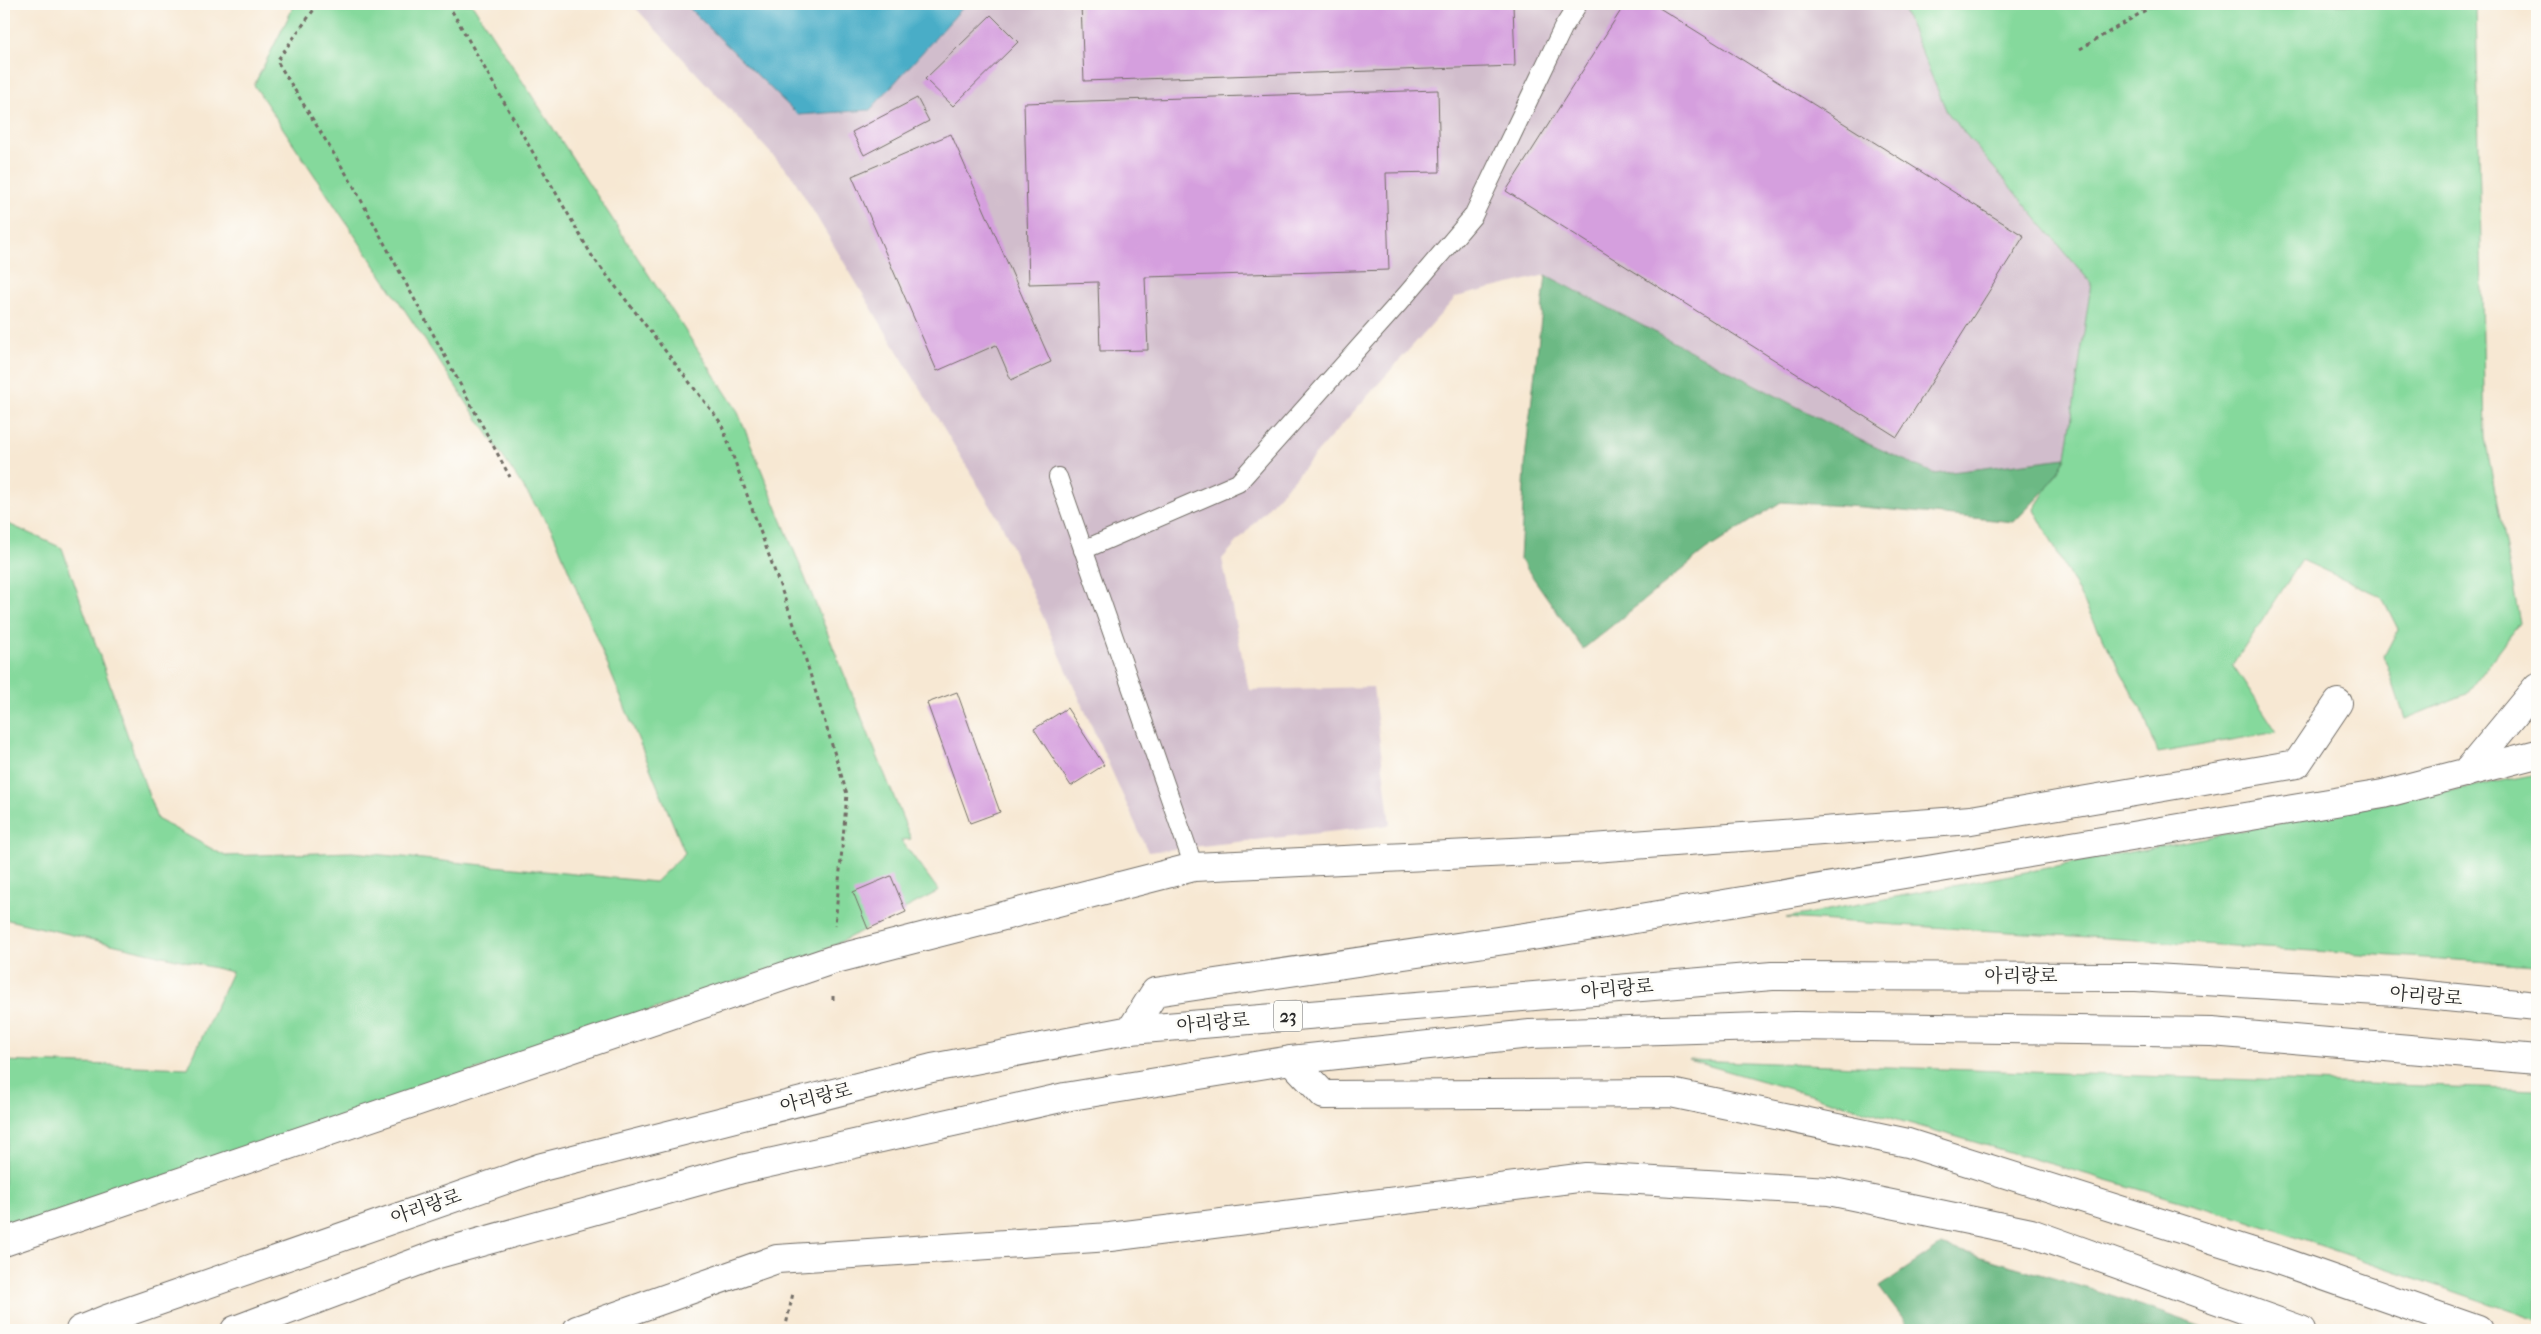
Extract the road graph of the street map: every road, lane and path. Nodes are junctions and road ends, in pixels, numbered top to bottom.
1 (318, 4) edge
2 (448, 4) edge
3 (1578, 4) edge
4 (2156, 4) edge
5 (2080, 49) dead end
6 (510, 477) dead end
7 (1058, 477) dead end
8 (1083, 550) junction
9 (2537, 687) edge
10 (2338, 703) dead end
11 (2537, 754) edge
12 (2466, 773) junction
13 (1194, 868) junction
14 (832, 960) junction
15 (833, 1003) dead end
16 (2537, 1006) edge
17 (1131, 1030) junction
18 (1291, 1060) junction
19 (2537, 1060) edge
20 (4, 1242) edge
21 (80, 1330) edge
22 (235, 1330) edge
23 (577, 1330) edge
24 (2302, 1330) edge
25 (2478, 1330) edge

1 - 6 path
2 - 14 path
3 - 8 lane
4 - 5 path
7 - 8 lane
8 - 13 lane
9 - 12 main road
10 - 13 main road
11 - 12 main road
12 - 17 main road
13 - 14 main road
14 - 15 path
14 - 20 main road
16 - 17 main road, 아리랑로 / 23
17 - 21 main road, 아리랑로 / 23
18 - 19 main road, 23
18 - 22 main road, 23
18 - 25 main road
23 - 24 main road

